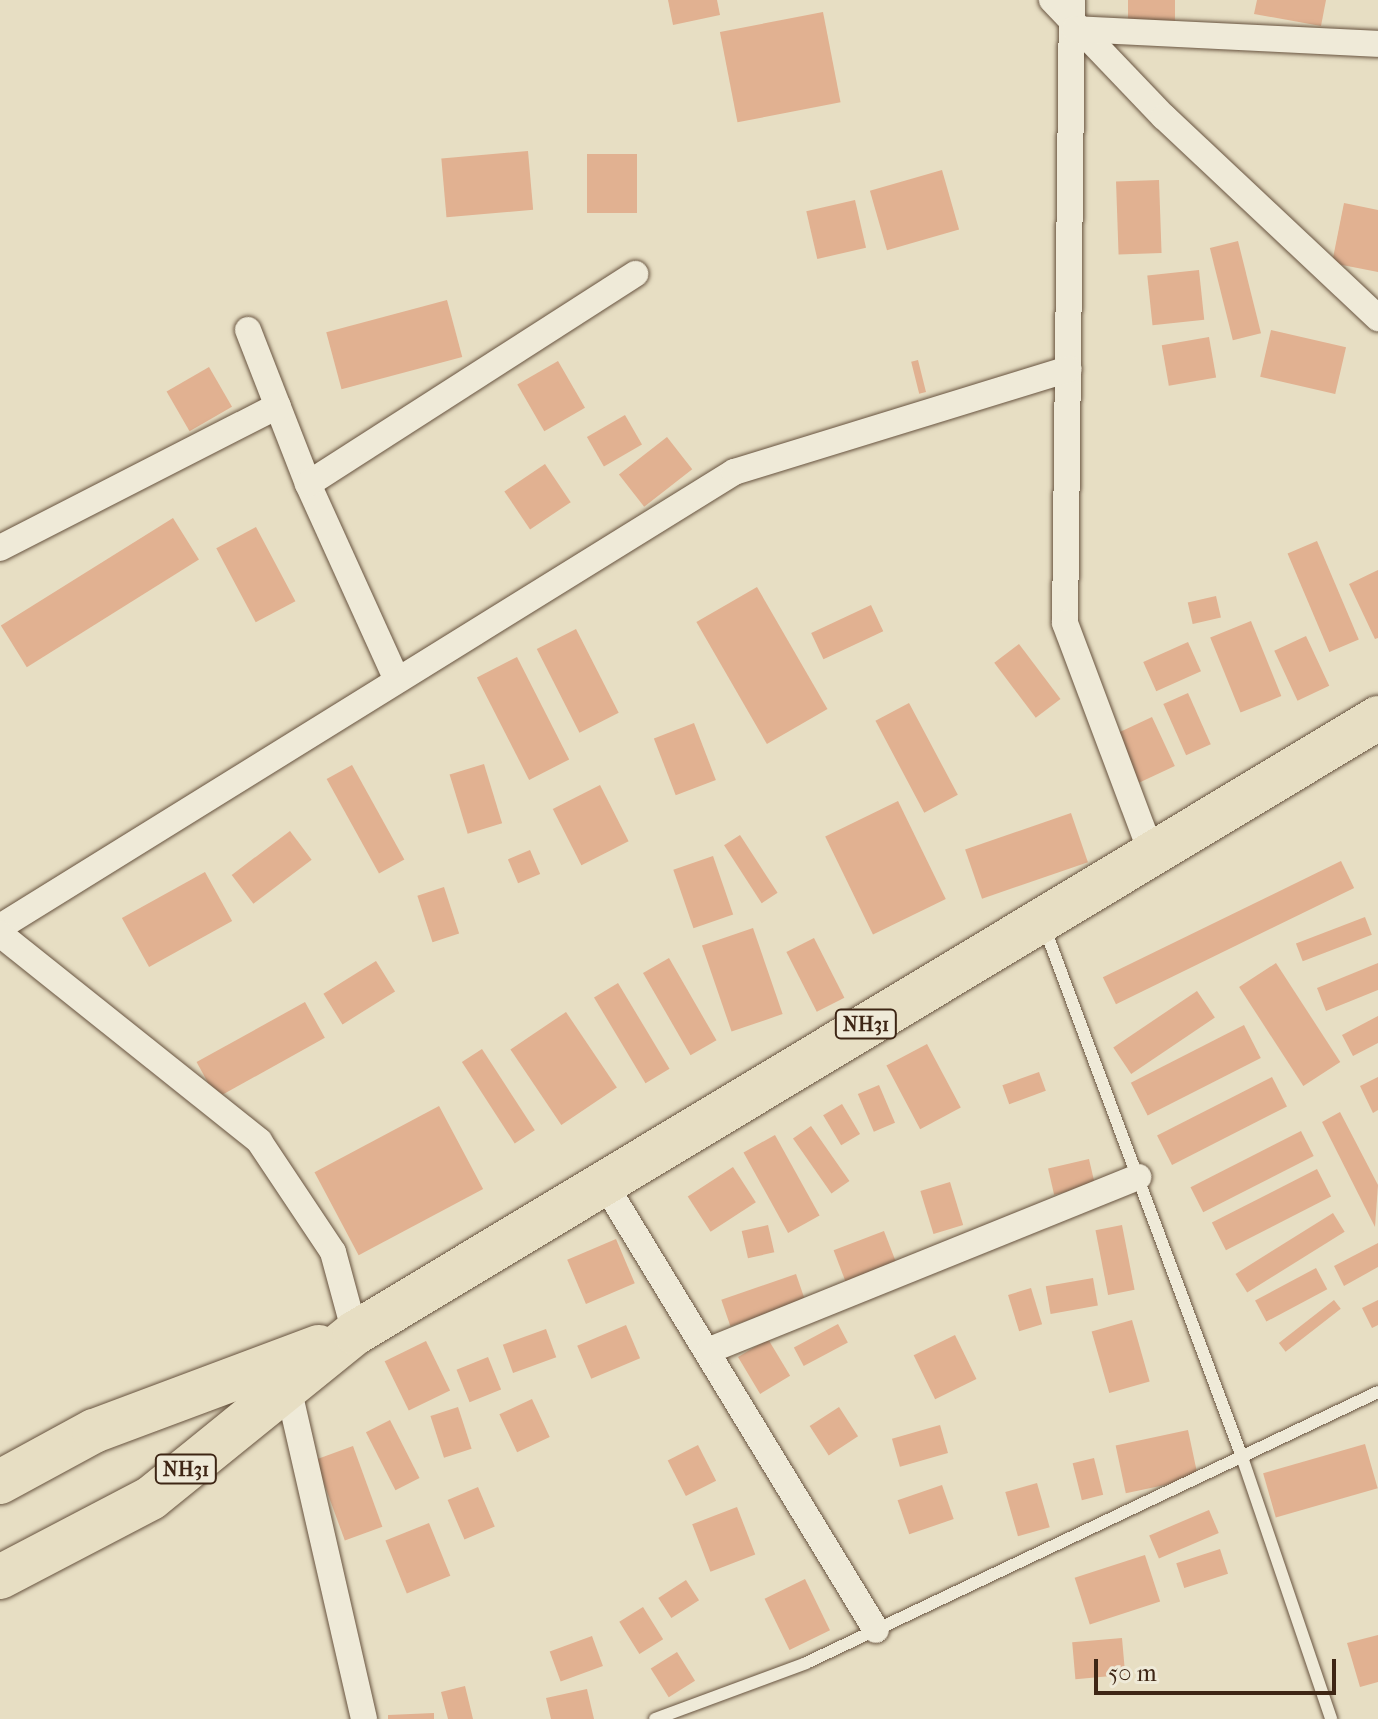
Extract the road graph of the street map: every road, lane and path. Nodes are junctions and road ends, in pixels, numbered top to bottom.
1 (1052, 0) edge
2 (1072, 0) edge
3 (1075, 29) junction
4 (1378, 44) edge
5 (635, 274) dead end
6 (1378, 318) edge
7 (248, 330) dead end
8 (1068, 369) junction
9 (278, 406) junction
10 (308, 484) junction
11 (0, 548) edge
12 (397, 680) junction
13 (1378, 718) edge
14 (1151, 852) junction
15 (1041, 918) junction
16 (0, 927) edge
17 (0, 934) edge
18 (1138, 1177) junction
19 (604, 1183) junction
20 (355, 1333) junction
21 (710, 1350) junction
22 (288, 1387) junction
23 (1378, 1392) edge
24 (1242, 1457) junction
25 (0, 1482) edge
26 (0, 1577) edge
27 (876, 1630) junction
28 (364, 1719) edge
29 (655, 1719) edge
30 (1331, 1719) edge

1 - 3 street
2 - 3 street
3 - 4 street
3 - 6 street
3 - 8 street
5 - 10 street
7 - 9 street
8 - 12 street
8 - 14 street
9 - 10 street
9 - 11 street
10 - 12 street
12 - 16 street
13 - 14 highway, NH31
14 - 15 highway, NH31
15 - 18 lane
15 - 19 highway, NH31
17 - 20 street
18 - 21 street
18 - 24 lane
19 - 20 highway, NH31
19 - 21 street
20 - 22 highway, NH31
20 - 25 highway, NH31
21 - 27 street
22 - 26 highway, NH31
22 - 28 street
23 - 24 lane
24 - 27 lane
24 - 30 lane
27 - 29 lane

